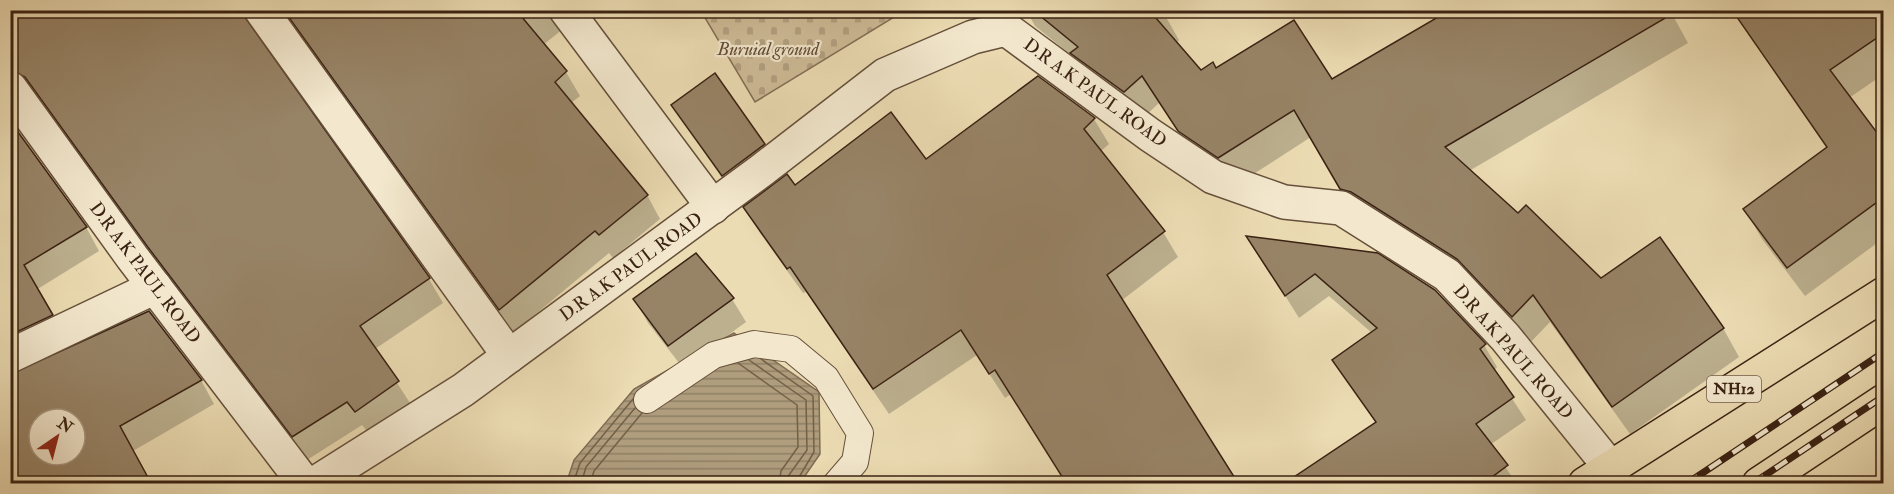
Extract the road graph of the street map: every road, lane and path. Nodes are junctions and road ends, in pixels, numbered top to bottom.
1 (261, 10) edge
2 (566, 10) edge
3 (1006, 20) edge
4 (10, 88) edge
5 (713, 207) junction
6 (155, 287) junction
7 (1884, 294) edge
8 (509, 356) junction
9 (10, 357) edge
10 (647, 400) dead end
11 (1884, 401) edge
12 (1597, 475) edge
13 (305, 483) edge
14 (314, 483) edge
15 (836, 483) edge
16 (1759, 483) edge

1 - 8 street
2 - 5 street
3 - 5 street, D.R A.K PAUL ROAD
3 - 12 street, D.R A.K PAUL ROAD
4 - 6 street, D.R A.K PAUL ROAD
5 - 8 street, D.R A.K PAUL ROAD
6 - 9 street
6 - 13 street, D.R A.K PAUL ROAD
7 - 12 highway, NH12
8 - 14 street, D.R A.K PAUL ROAD
10 - 15 lane
11 - 16 highway

